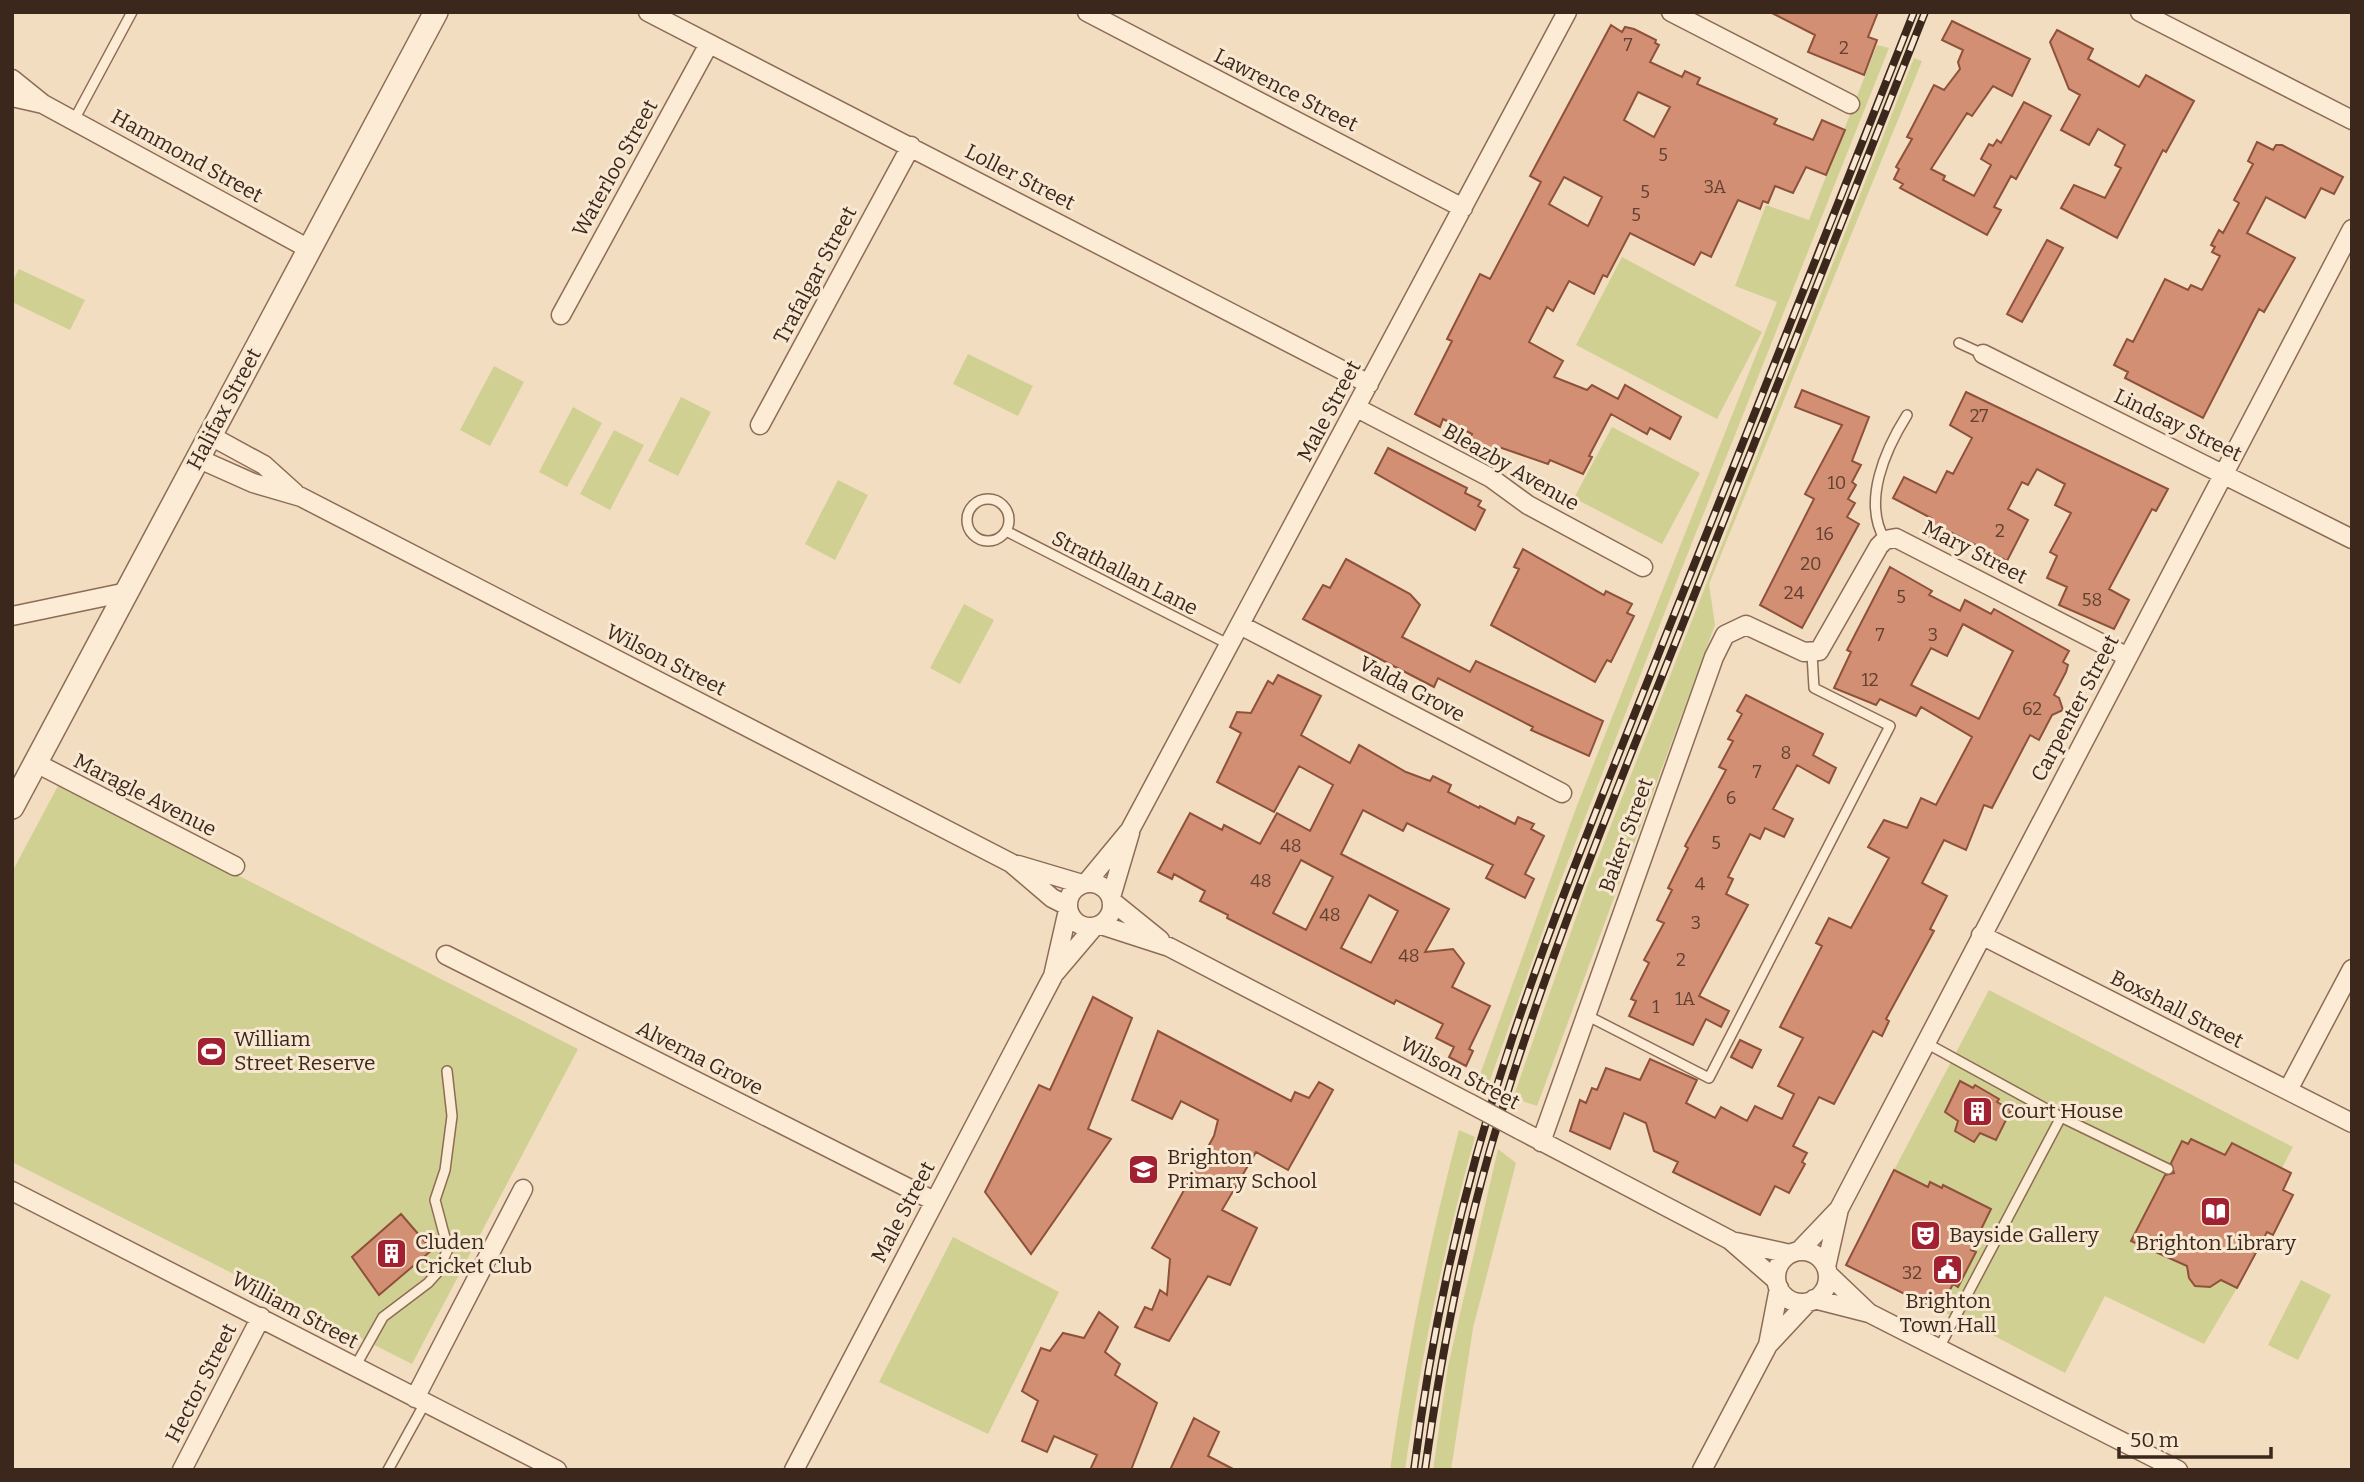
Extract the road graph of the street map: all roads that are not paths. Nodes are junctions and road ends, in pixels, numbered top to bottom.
1 (132, 12) edge
2 (436, 12) edge
3 (648, 12) edge
4 (1087, 12) edge
5 (1567, 12) edge
6 (1671, 12) edge
7 (2140, 12) edge
8 (709, 44) junction
9 (12, 79) edge
10 (12, 97) edge
11 (43, 104) junction
12 (1850, 104) dead end
13 (74, 120) junction
14 (2352, 120) edge
15 (911, 146) junction
16 (1463, 208) junction
17 (2352, 229) edge
18 (309, 249) junction
19 (561, 315) dead end
20 (1959, 343) dead end
21 (1983, 355) joint
22 (1369, 384) junction
23 (1357, 408) junction
24 (1907, 415) dead end
25 (760, 425) dead end
26 (209, 435) junction
27 (197, 458) junction
28 (2224, 473) junction
29 (301, 497) junction
30 (1006, 531) junction
31 (2352, 539) edge
32 (1885, 540) junction
33 (1643, 567) dead end
34 (127, 592) junction
35 (12, 616) edge
36 (1240, 625) junction
37 (1230, 645) junction
38 (1812, 654) junction
39 (2128, 657) junction
40 (36, 763) junction
41 (1562, 793) dead end
42 (12, 807) edge
43 (1130, 830) junction
44 (1011, 863) junction
45 (235, 866) dead end
46 (1085, 883) junction
47 (1112, 900) junction
48 (1068, 908) junction
49 (1098, 926) junction
50 (1981, 935) junction
51 (1168, 947) junction
52 (446, 955) dead end
53 (2352, 969) edge
54 (1053, 976) junction
55 (1586, 1015) junction
56 (1925, 1043) junction
57 (447, 1071) dead end
58 (2288, 1090) junction
59 (2061, 1117) junction
60 (2352, 1123) edge
61 (1541, 1142) junction
62 (2168, 1169) dead end
63 (523, 1189) dead end
64 (12, 1191) edge
65 (934, 1201) junction
66 (1839, 1209) junction
67 (1730, 1240) junction
68 (1795, 1252) junction
69 (1827, 1271) junction
70 (1778, 1284) junction
71 (1811, 1301) junction
72 (1869, 1313) junction
73 (261, 1317) junction
74 (1768, 1345) junction
75 (1939, 1348) junction
76 (355, 1367) junction
77 (420, 1400) junction
78 (182, 1470) edge
79 (388, 1470) edge
80 (556, 1470) edge
81 (794, 1470) edge
82 (1702, 1470) edge
83 (2178, 1470) edge

1 - 13 lane
2 - 18 street, Halifax Street
3 - 8 street, Loller Street
4 - 16 street, Lawrence Street
5 - 16 street, Male Street
6 - 12 street
7 - 14 street
8 - 15 street, Loller Street
8 - 19 street, Waterloo Street
9 - 11 street, Hammond Street
10 - 11 street, Hammond Street
11 - 13 street, Hammond Street
13 - 18 street, Hammond Street
15 - 22 street, Loller Street
15 - 25 street, Trafalgar Street
16 - 22 street, Male Street
17 - 28 street, Carpenter Street
18 - 26 street, Halifax Street
20 - 21 lane
21 - 28 street, Lindsay Street
22 - 23 street, Male Street
23 - 33 street, Bleazby Avenue
23 - 36 street, Male Street
24 - 32 lane
26 - 27 street, Halifax Street
26 - 29 street, Wilson Street
27 - 29 street, Wilson Street
27 - 34 street, Halifax Street
28 - 31 street, Lindsay Street
28 - 39 street, Carpenter Street
29 - 44 street, Wilson Street
30 - 30 lane
30 - 37 lane, Strathallan Lane
32 - 38 street
32 - 39 street, Mary Street
34 - 35 street
34 - 40 street, Halifax Street
36 - 37 street, Male Street
36 - 41 street, Valda Grove
37 - 43 street, Male Street
38 - 55 street, Baker Street
38 - 55 lane
39 - 50 street, Carpenter Street
40 - 42 street, Halifax Street
40 - 45 street, Maragle Avenue
43 - 46 street, Male Street
43 - 47 street, Male Street
44 - 46 street, Wilson Street
44 - 48 street, Wilson Street
46 - 47 street
46 - 48 street
47 - 49 street
47 - 51 street, Wilson Street
48 - 49 street
48 - 54 street, Male Street
49 - 51 street, Wilson Street
49 - 54 street, Male Street
50 - 56 street, Carpenter Street
50 - 58 street, Boxshall Street
51 - 61 street, Wilson Street, bridge
52 - 65 street, Alverna Grove
53 - 58 street
54 - 65 street, Male Street
55 - 61 street, Baker Street
56 - 59 lane
56 - 66 street, Carpenter Street
57 - 76 lane
58 - 60 street, Boxshall Street
59 - 62 lane
59 - 75 lane
61 - 67 street, Wilson Street
63 - 77 street
64 - 73 street, William Street
65 - 81 street, Male Street
66 - 68 street, Carpenter Street
66 - 69 street, Carpenter Street
67 - 68 street, Wilson Street
67 - 70 street, Wilson Street
68 - 69 street
68 - 70 street
69 - 71 street
69 - 72 street
70 - 71 street
70 - 74 street
71 - 72 street
71 - 74 street
72 - 75 street
73 - 76 street, William Street
73 - 78 street, Hector Street
74 - 82 street
75 - 83 street
76 - 77 street, William Street
77 - 79 lane
77 - 80 street, William Street

